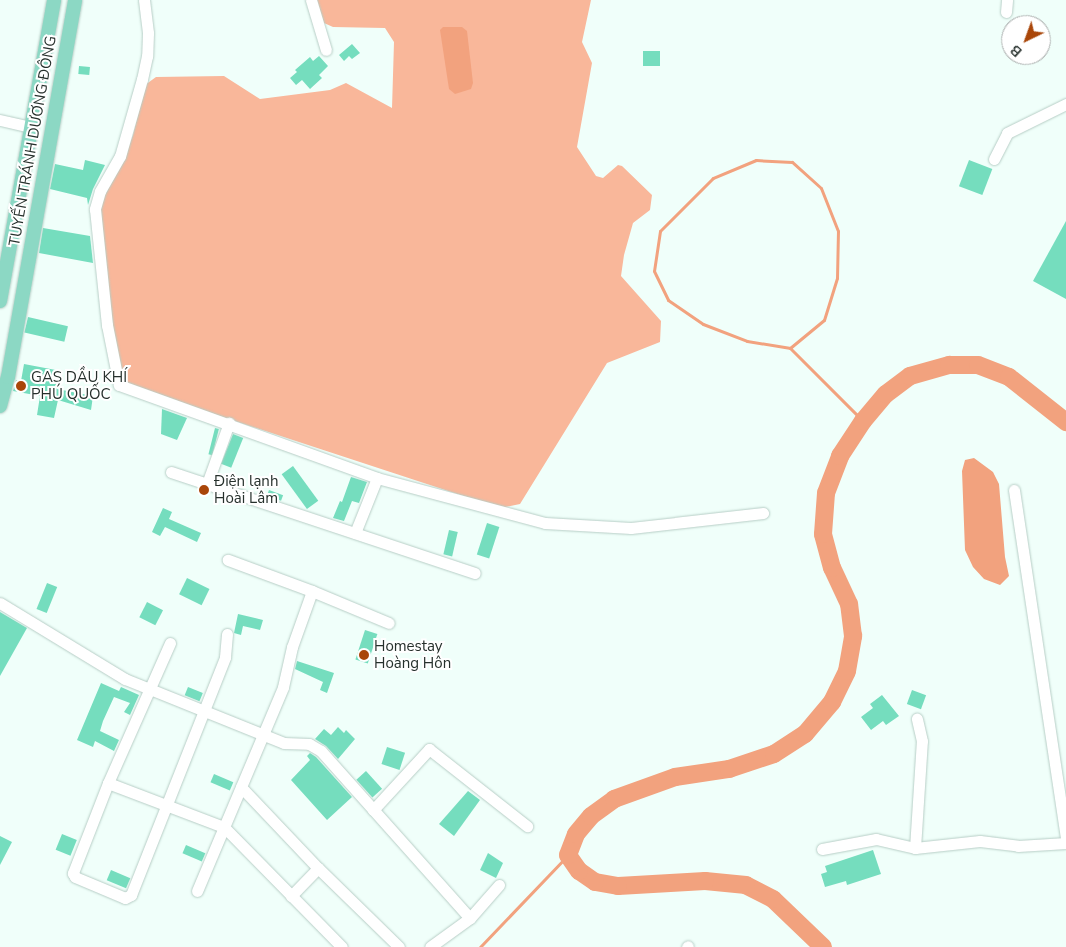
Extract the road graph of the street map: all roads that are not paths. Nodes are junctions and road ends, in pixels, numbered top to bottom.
1 (54, 0) edge
2 (75, 0) edge
3 (144, 0) edge
4 (311, 0) edge
5 (326, 50) dead end
6 (1066, 104) edge
7 (0, 120) edge
8 (32, 128) junction
9 (994, 159) dead end
10 (0, 301) edge
11 (0, 406) edge
12 (229, 423) junction
13 (171, 472) dead end
14 (377, 478) junction
15 (208, 484) junction
16 (1014, 490) dead end
17 (762, 513) dead end
18 (355, 533) junction
19 (228, 560) dead end
20 (475, 573) dead end
21 (312, 591) junction
22 (0, 603) edge
23 (390, 623) dead end
24 (227, 634) dead end
25 (170, 642) dead end
26 (150, 690) junction
27 (204, 711) junction
28 (917, 719) dead end
29 (264, 734) junction
30 (108, 783) junction
31 (241, 787) junction
32 (165, 805) junction
33 (373, 810) junction
34 (527, 826) dead end
35 (224, 827) junction
36 (1066, 839) edge
37 (1066, 843) edge
38 (914, 848) junction
39 (822, 850) dead end
40 (318, 868) junction
41 (499, 885) dead end
42 (197, 891) dead end
43 (291, 896) junction
44 (470, 918) junction
45 (342, 947) edge
46 (399, 947) edge
47 (430, 947) edge

1 - 8 main road, TUYẾN TRÁNH DƯƠNG ĐÔNG
2 - 11 main road, TUYẾN TRÁNH DƯƠNG ĐÔNG
3 - 12 street
4 - 5 street
6 - 9 street
7 - 8 street
8 - 10 main road, TUYẾN TRÁNH DƯƠNG ĐÔNG
12 - 14 street
12 - 15 street
13 - 15 street
14 - 17 street
14 - 18 street
15 - 18 street
16 - 36 street
18 - 20 street
19 - 21 street
21 - 23 street
21 - 29 street
22 - 26 street
24 - 27 street
25 - 26 street
26 - 27 street
26 - 30 street
27 - 29 street
27 - 32 street
28 - 38 street
29 - 31 street
29 - 33 street
30 - 32 street
30 - 32 street
31 - 35 street
31 - 40 street
32 - 35 street
33 - 34 street
33 - 44 street
35 - 42 street
35 - 43 street
37 - 38 street
38 - 39 street
40 - 43 street
40 - 46 street
41 - 44 street
43 - 45 street
44 - 47 street

